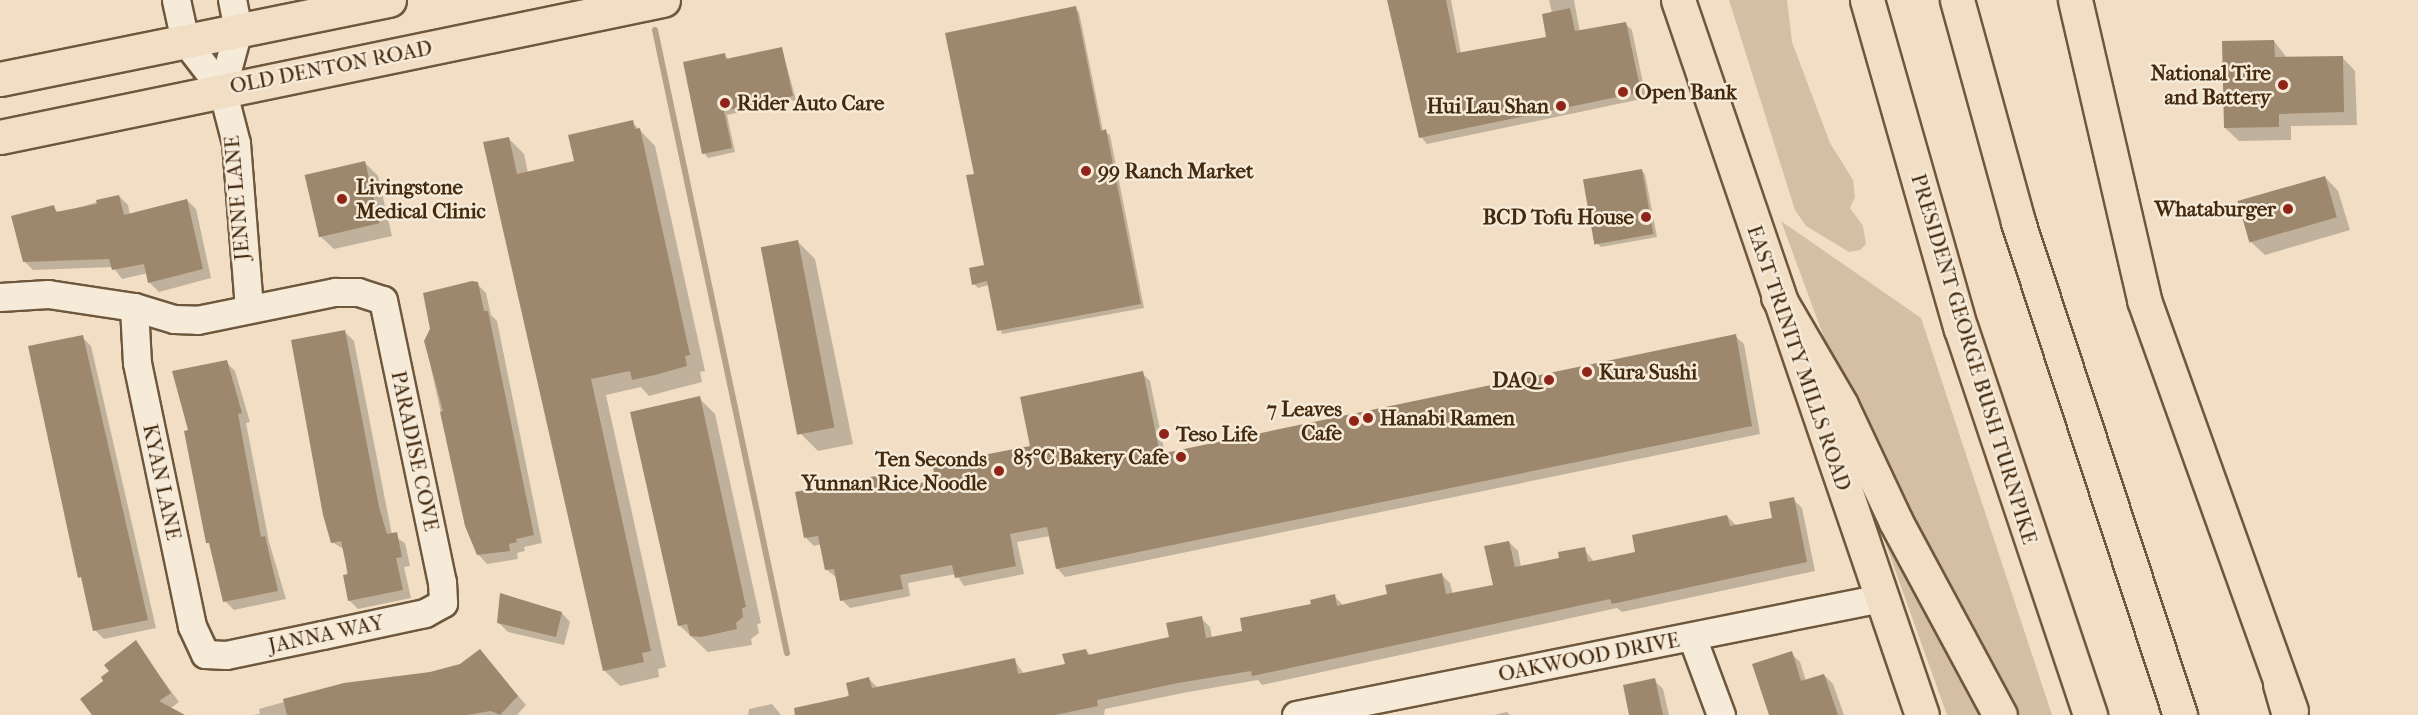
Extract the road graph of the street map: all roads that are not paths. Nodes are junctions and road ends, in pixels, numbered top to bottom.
1 (176, 0) edge
2 (389, 0) edge
3 (663, 0) edge
4 (1678, 0) edge
5 (1867, 0) edge
6 (1957, 0) edge
7 (2075, 0) edge
8 (235, 15) edge
9 (185, 41) junction
10 (0, 79) edge
11 (222, 89) junction
12 (0, 137) edge
13 (0, 297) edge
14 (1778, 297) junction
15 (134, 307) junction
16 (249, 308) junction
17 (1881, 598) junction
18 (443, 603) joint
19 (1692, 637) junction
20 (206, 654) joint
21 (1409, 704) edge
22 (1296, 715) edge
23 (1721, 715) edge
24 (1922, 715) edge
25 (2000, 715) edge
26 (2090, 715) edge
27 (2180, 715) edge
28 (2290, 715) edge

1 - 9 street
2 - 8 main road
3 - 11 main road, OLD DENTON ROAD
4 - 14 main road, EAST TRINITY MILLS ROAD
5 - 26 main road, PRESIDENT GEORGE BUSH TURNPIKE
6 - 27 main road
7 - 28 main road
8 - 9 main road
8 - 11 street
9 - 10 main road
9 - 11 street
11 - 12 main road, OLD DENTON ROAD
11 - 16 street, JENNE LANE
13 - 15 street
14 - 17 main road, EAST TRINITY MILLS ROAD
14 - 25 main road
15 - 16 street
15 - 20 street, KYAN LANE
16 - 18 street, PARADISE COVE
17 - 19 street, OAKWOOD DRIVE
17 - 24 main road, EAST TRINITY MILLS ROAD
18 - 20 street, JANNA WAY
19 - 21 street, OAKWOOD DRIVE
19 - 23 street
21 - 22 street, OAKWOOD DRIVE

